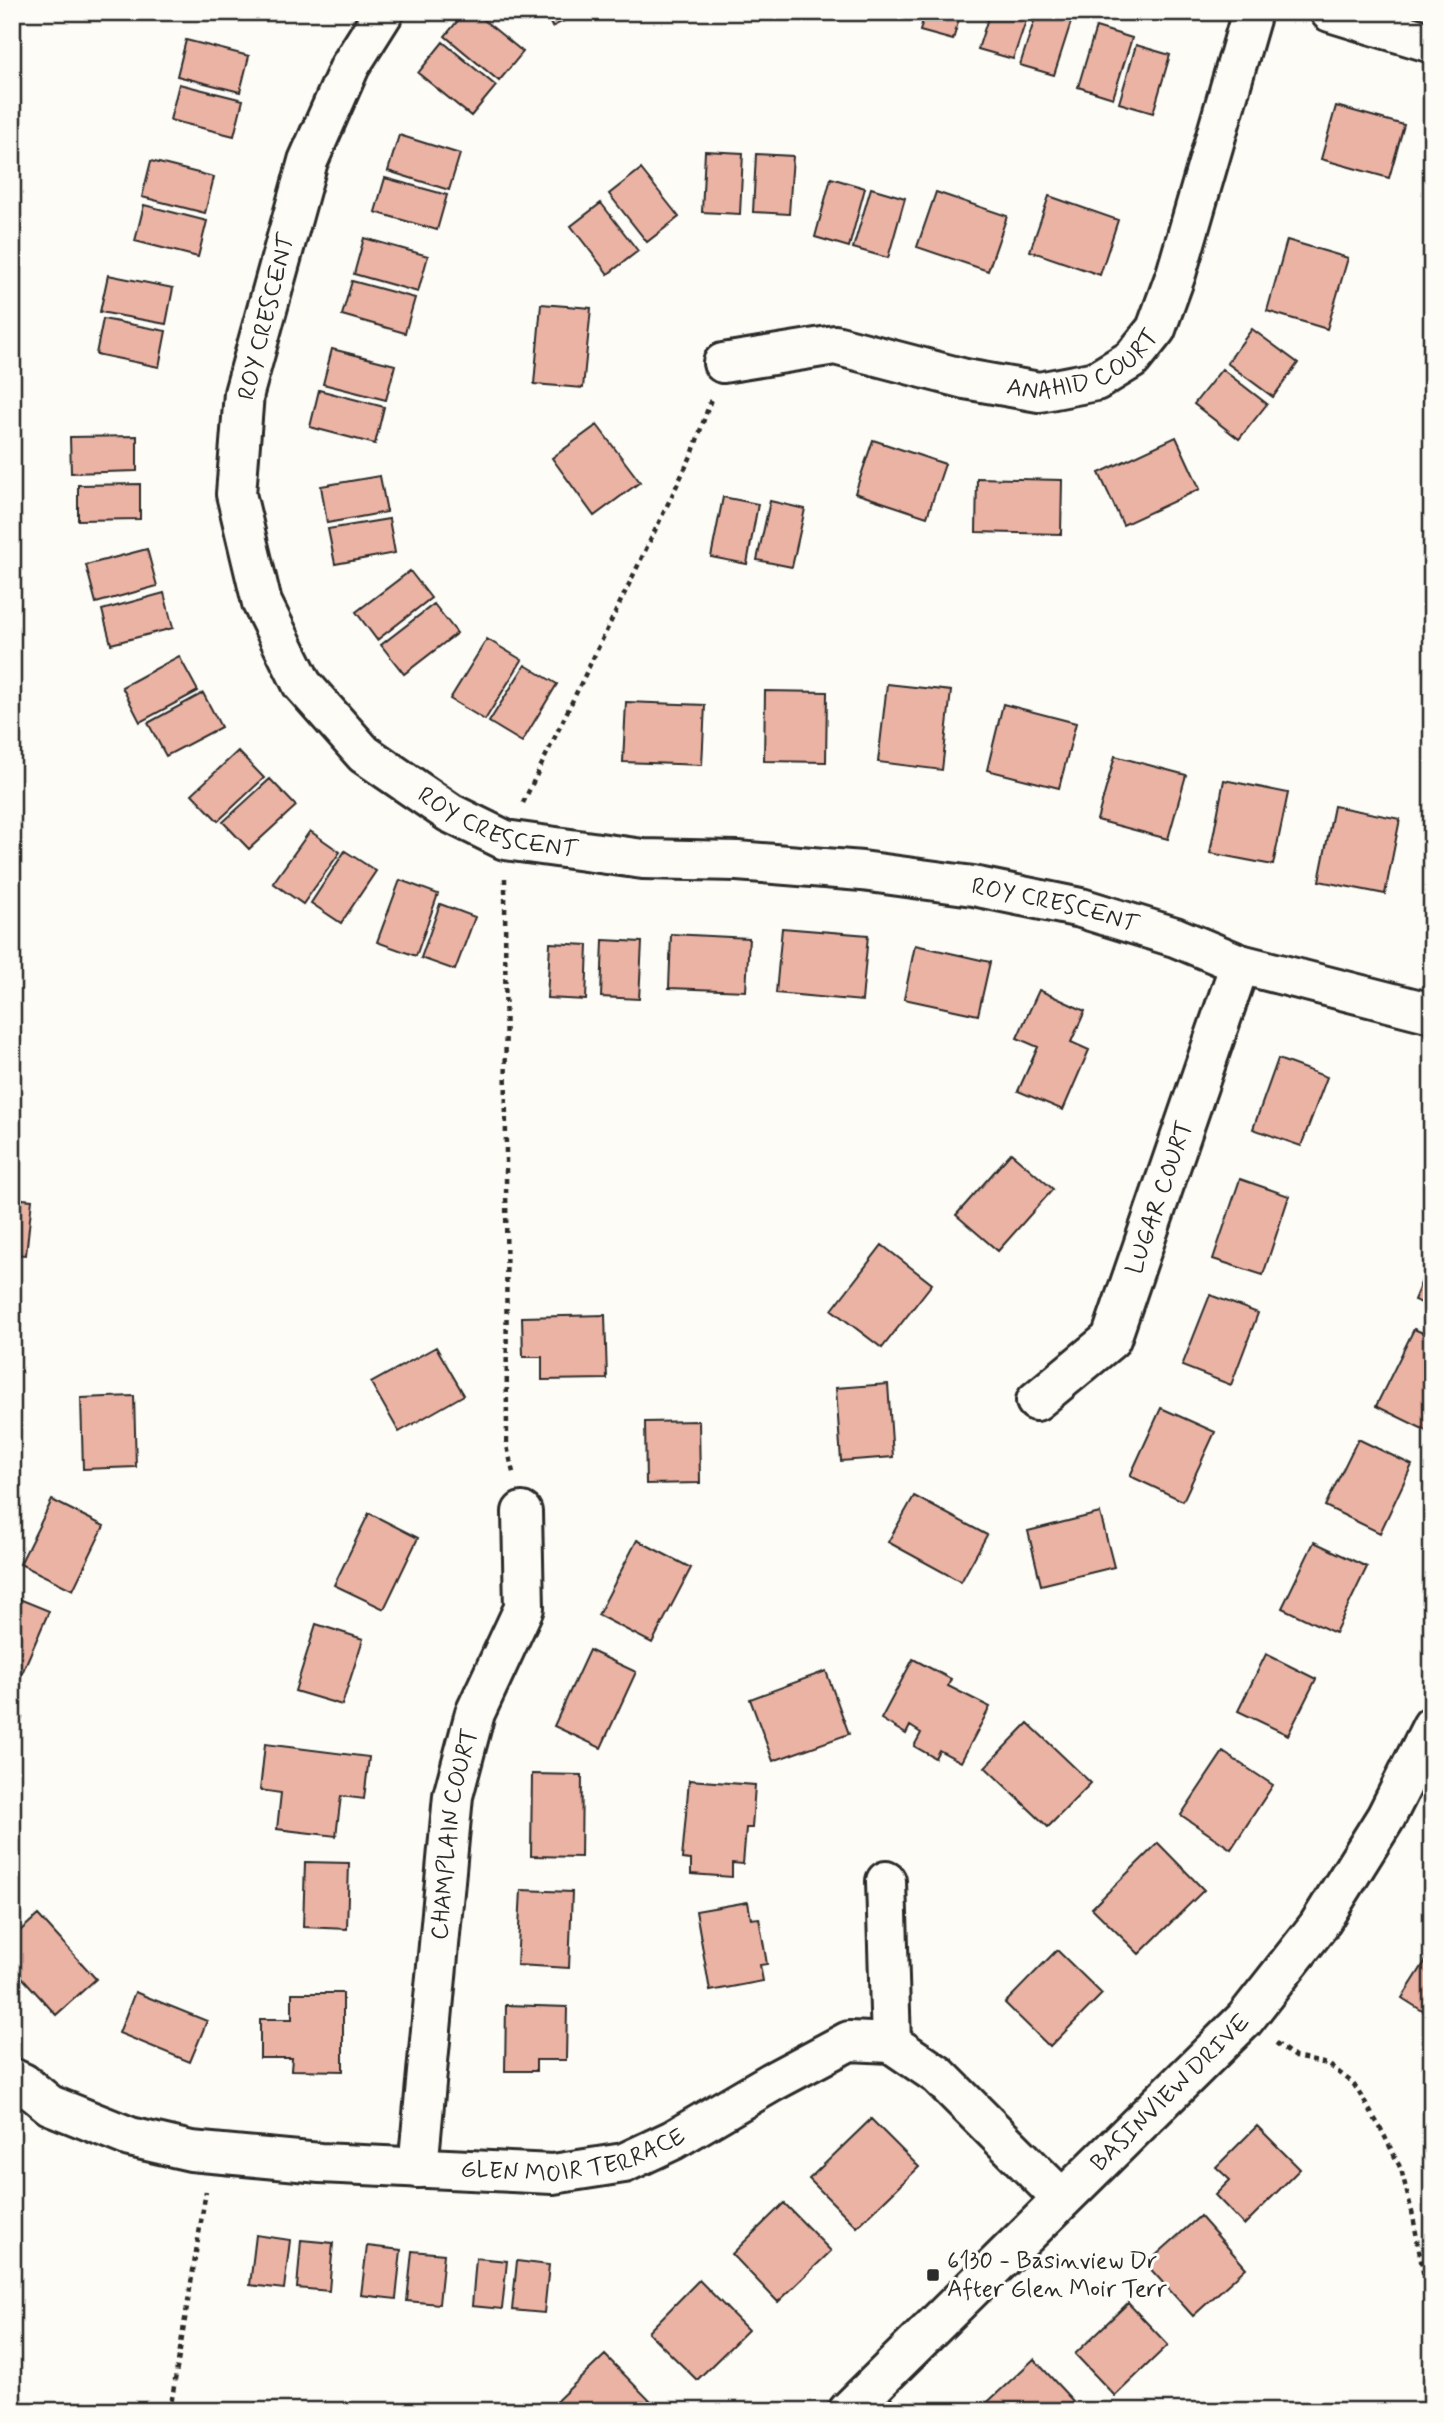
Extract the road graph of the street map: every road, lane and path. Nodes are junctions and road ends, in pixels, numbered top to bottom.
1 (384, 12) edge
2 (1252, 12) edge
3 (1330, 12) edge
4 (1432, 43) edge
5 (723, 363) joint
6 (505, 840) junction
7 (1240, 964) junction
8 (1432, 1013) edge
9 (1036, 1401) dead end
10 (522, 1512) joint
11 (1432, 1726) edge
12 (886, 1881) dead end
13 (1245, 2019) junction
14 (891, 2043) junction
15 (12, 2078) edge
16 (212, 2153) junction
17 (418, 2168) junction
18 (1062, 2199) junction
19 (1432, 2353) edge
20 (170, 2411) edge
21 (848, 2411) edge

1 - 6 street, ROY CRESCENT
2 - 5 street, ANAHID COURT
3 - 4 street
5 - 6 path
6 - 7 street, ROY CRESCENT
6 - 10 path
7 - 8 street, ROY CRESCENT
7 - 9 street, LUGAR COURT
10 - 17 street, CHAMPLAIN COURT
11 - 13 street, BASINVIEW DRIVE
12 - 14 street
13 - 18 street, BASINVIEW DRIVE
13 - 19 path
14 - 17 street, GLEN MOIR TERRACE
14 - 18 street
15 - 16 street, GLEN MOIR TERRACE
16 - 17 street, GLEN MOIR TERRACE
16 - 20 path
18 - 21 street, BASINVIEW DRIVE

